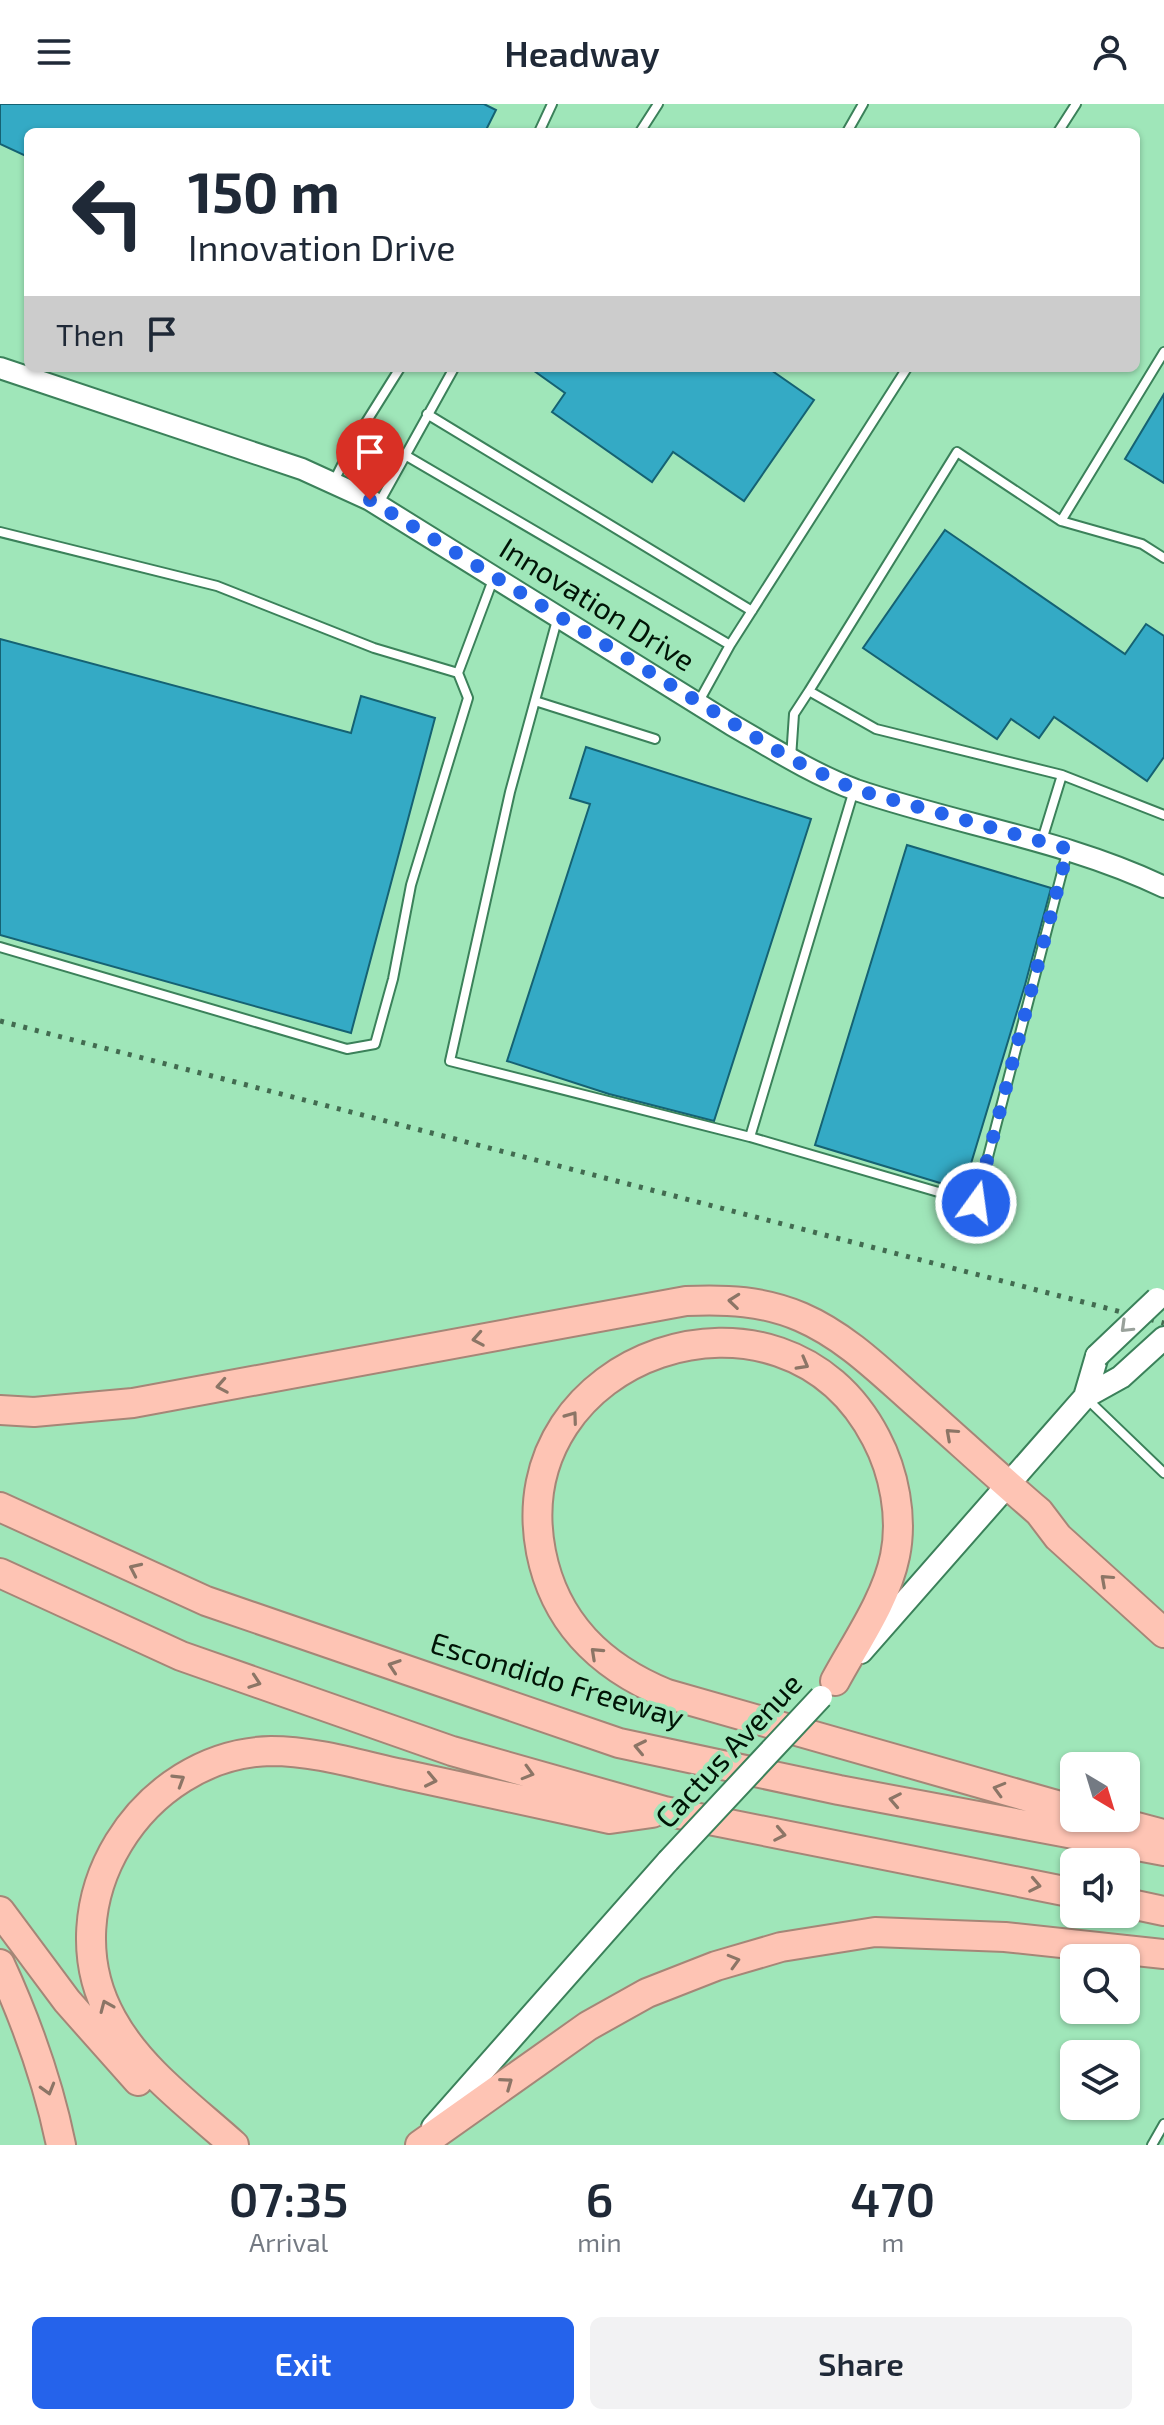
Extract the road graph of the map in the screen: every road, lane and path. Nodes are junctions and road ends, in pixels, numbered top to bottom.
1 (552, 104) edge
2 (658, 104) edge
3 (863, 104) edge
4 (1076, 104) edge
5 (541, 128) edge
6 (643, 128) edge
7 (849, 128) edge
8 (1061, 128) edge
9 (1164, 352) edge
10 (0, 368) edge
11 (397, 372) edge
12 (452, 372) edge
13 (904, 372) edge
14 (427, 414) junction
15 (405, 455) junction
16 (333, 483) junction
17 (378, 505) junction
18 (1061, 521) junction
19 (0, 532) edge
20 (1164, 558) edge
21 (494, 576) junction
22 (752, 611) junction
23 (558, 616) junction
24 (730, 645) junction
25 (458, 673) junction
26 (809, 691) junction
27 (535, 701) junction
28 (698, 703) junction
29 (655, 739) dead end
30 (791, 759) junction
31 (1062, 775) junction
32 (854, 789) junction
33 (1164, 815) edge
34 (1042, 840) junction
35 (1068, 849) junction
36 (1164, 887) edge
37 (0, 947) edge
38 (750, 1137) junction
39 (1164, 1293) edge
40 (1164, 1338) edge
41 (1085, 1397) junction
42 (0, 1410) edge
43 (1164, 1473) edge
44 (1009, 1486) junction
45 (0, 1507) edge
46 (0, 1573) edge
47 (1164, 1633) edge
48 (828, 1689) junction
49 (1060, 1806) edge
50 (664, 1811) junction
51 (1140, 1828) edge
52 (1164, 1834) edge
53 (1164, 1851) edge
54 (1060, 1890) edge
55 (1140, 1906) edge
56 (0, 1911) edge
57 (1164, 1911) edge
58 (1164, 1954) edge
59 (0, 1964) edge
60 (1164, 2124) edge
61 (61, 2145) edge
62 (212, 2145) edge
63 (234, 2145) edge
64 (418, 2145) edge
65 (1152, 2145) edge

1 - 5 lane
2 - 6 lane
3 - 7 lane
4 - 8 lane
9 - 18 lane
10 - 16 street, Innovation Drive
11 - 16 lane
12 - 14 lane
13 - 22 lane
14 - 15 lane
14 - 22 lane
15 - 17 lane
15 - 24 lane
16 - 17 street, Innovation Drive
17 - 21 street, Innovation Drive
18 - 20 lane
18 - 26 lane
19 - 25 lane
21 - 23 street, Innovation Drive
21 - 25 lane
22 - 24 lane
23 - 27 lane
23 - 28 street, Innovation Drive
24 - 28 lane
25 - 37 lane
26 - 30 lane
26 - 31 lane
27 - 29 lane
27 - 38 lane
28 - 30 street, Innovation Drive
30 - 32 street, Innovation Drive
31 - 33 lane
31 - 34 lane
32 - 34 street, Innovation Drive
32 - 38 lane
34 - 35 street, Innovation Drive
35 - 36 street, Innovation Drive
35 - 38 lane
39 -> 41 main road, Cactus Avenue, bridge
40 - 41 main road, Cactus Avenue
41 - 43 lane
41 - 44 main road, Cactus Avenue
44 -> 42 highway
47 -> 44 highway
44 - 48 main road, Cactus Avenue
53 -> 45 highway, Escondido Freeway
46 -> 50 highway
49 -> 48 highway
48 - 64 main road, Cactus Avenue, bridge
50 -> 54 highway
63 -> 50 highway
51 - 52 highway
55 - 57 highway
56 - 62 highway
64 -> 58 highway
59 -> 61 highway
60 - 65 lane

